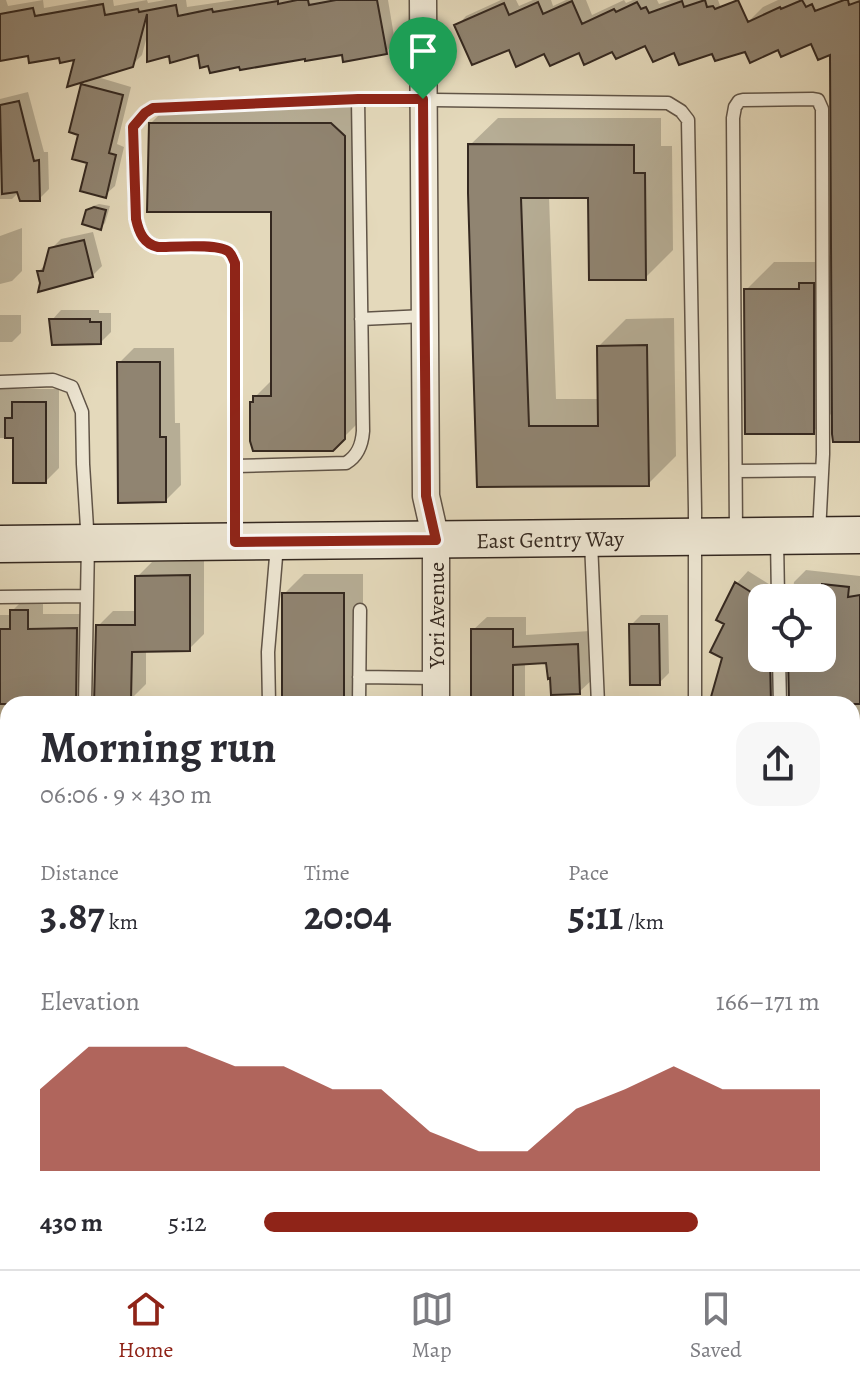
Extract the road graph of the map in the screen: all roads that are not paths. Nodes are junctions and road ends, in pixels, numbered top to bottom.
1 (423, 0) edge
2 (358, 99) junction
3 (423, 99) junction
4 (425, 316) junction
5 (361, 319) junction
6 (0, 382) edge
7 (235, 466) junction
8 (822, 470) junction
9 (736, 471) junction
10 (860, 535) edge
11 (736, 536) junction
12 (777, 536) junction
13 (819, 536) junction
14 (695, 537) junction
15 (591, 538) junction
16 (436, 540) junction
17 (235, 542) junction
18 (278, 542) junction
19 (0, 544) edge
20 (88, 544) junction
21 (778, 584) edge
22 (87, 596) junction
23 (0, 597) edge
24 (360, 610) dead end
25 (779, 672) edge
26 (359, 677) junction
27 (436, 678) junction
28 (85, 696) edge
29 (269, 696) edge
30 (359, 696) edge
31 (436, 696) edge
32 (598, 696) edge
33 (695, 696) edge
34 (780, 696) edge

1 - 3 street, Yori Avenue
2 - 3 lane
2 - 5 lane
2 - 7 lane
3 - 4 street, Yori Avenue
3 - 14 lane
4 - 5 lane
4 - 16 street, Yori Avenue
5 - 7 lane
6 - 20 lane
7 - 17 lane
8 - 9 lane
8 - 9 lane
8 - 13 lane
9 - 11 lane
10 - 13 street, East Gentry Way
11 - 12 street, East Gentry Way
11 - 14 street, East Gentry Way
12 - 13 street, East Gentry Way
12 - 21 lane
14 - 15 street, East Gentry Way
14 - 33 lane
15 - 16 street, East Gentry Way
15 - 32 lane
16 - 18 street, East Gentry Way
16 - 27 street, Yori Avenue
17 - 18 street, East Gentry Way
17 - 20 street, East Gentry Way
18 - 29 lane
19 - 20 street, East Gentry Way
20 - 22 lane
22 - 23 lane
22 - 28 lane
24 - 26 lane
25 - 34 lane
26 - 27 lane
26 - 30 lane
27 - 31 street, Yori Avenue

